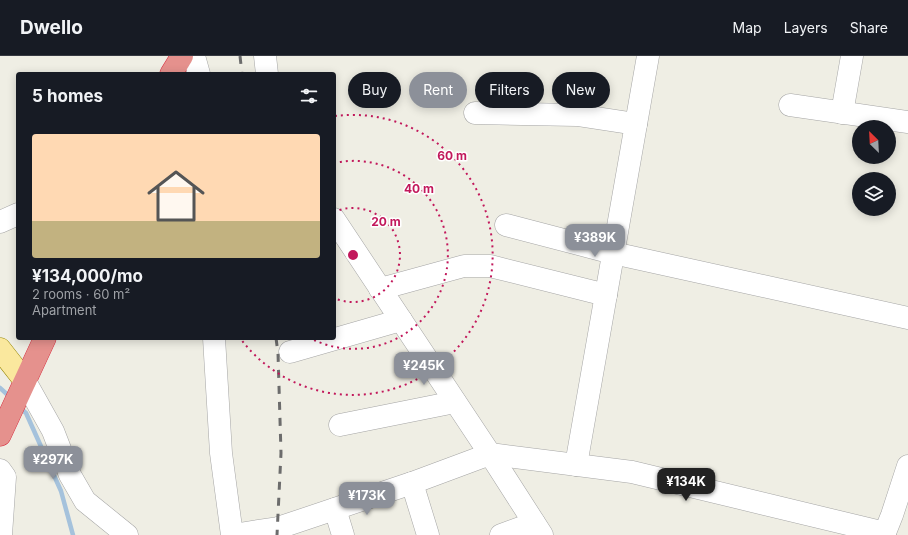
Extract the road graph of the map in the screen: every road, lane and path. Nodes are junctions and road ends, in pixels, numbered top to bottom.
1 (182, 56) edge
2 (194, 56) edge
3 (265, 56) edge
4 (648, 56) edge
5 (852, 56) edge
6 (172, 72) edge
7 (198, 72) edge
8 (267, 72) edge
9 (790, 105) dead end
10 (475, 113) dead end
11 (842, 113) junction
12 (908, 122) edge
13 (636, 124) junction
14 (16, 215) edge
15 (0, 222) edge
16 (336, 222) edge
17 (506, 226) dead end
18 (613, 253) junction
19 (380, 289) junction
20 (606, 295) junction
21 (908, 318) edge
22 (401, 320) junction
23 (336, 339) edge
24 (44, 340) edge
25 (214, 340) edge
26 (332, 340) edge
27 (0, 350) edge
28 (290, 352) dead end
29 (21, 389) junction
30 (455, 402) junction
31 (340, 425) dead end
32 (0, 435) edge
33 (490, 454) junction
34 (576, 465) junction
35 (908, 466) edge
36 (0, 470) edge
37 (412, 483) junction
38 (335, 509) junction
39 (892, 526) edge
40 (538, 529) edge
41 (1, 535) edge
42 (127, 535) edge
43 (232, 535) edge
44 (343, 535) edge
45 (428, 535) edge
46 (501, 535) edge

1 - 6 highway
2 - 7 street
3 - 8 street
4 - 13 street
5 - 11 street
9 - 11 street
10 - 13 street
11 - 12 street
13 - 18 street
14 - 15 street
16 - 19 street
17 - 18 street
18 - 20 street
18 - 21 street
19 - 20 street
19 - 22 street
20 - 34 street
22 - 23 street
22 - 30 street
24 - 29 highway
25 - 43 street
26 - 28 street
27 - 29 main road
29 - 32 highway
29 - 42 street
30 - 31 street
30 - 33 street
33 - 34 street
33 - 37 street
33 - 40 street
34 - 39 street
35 - 39 street
36 - 41 street
37 - 38 street
37 - 45 street
38 - 43 street
38 - 44 street
40 - 46 street

